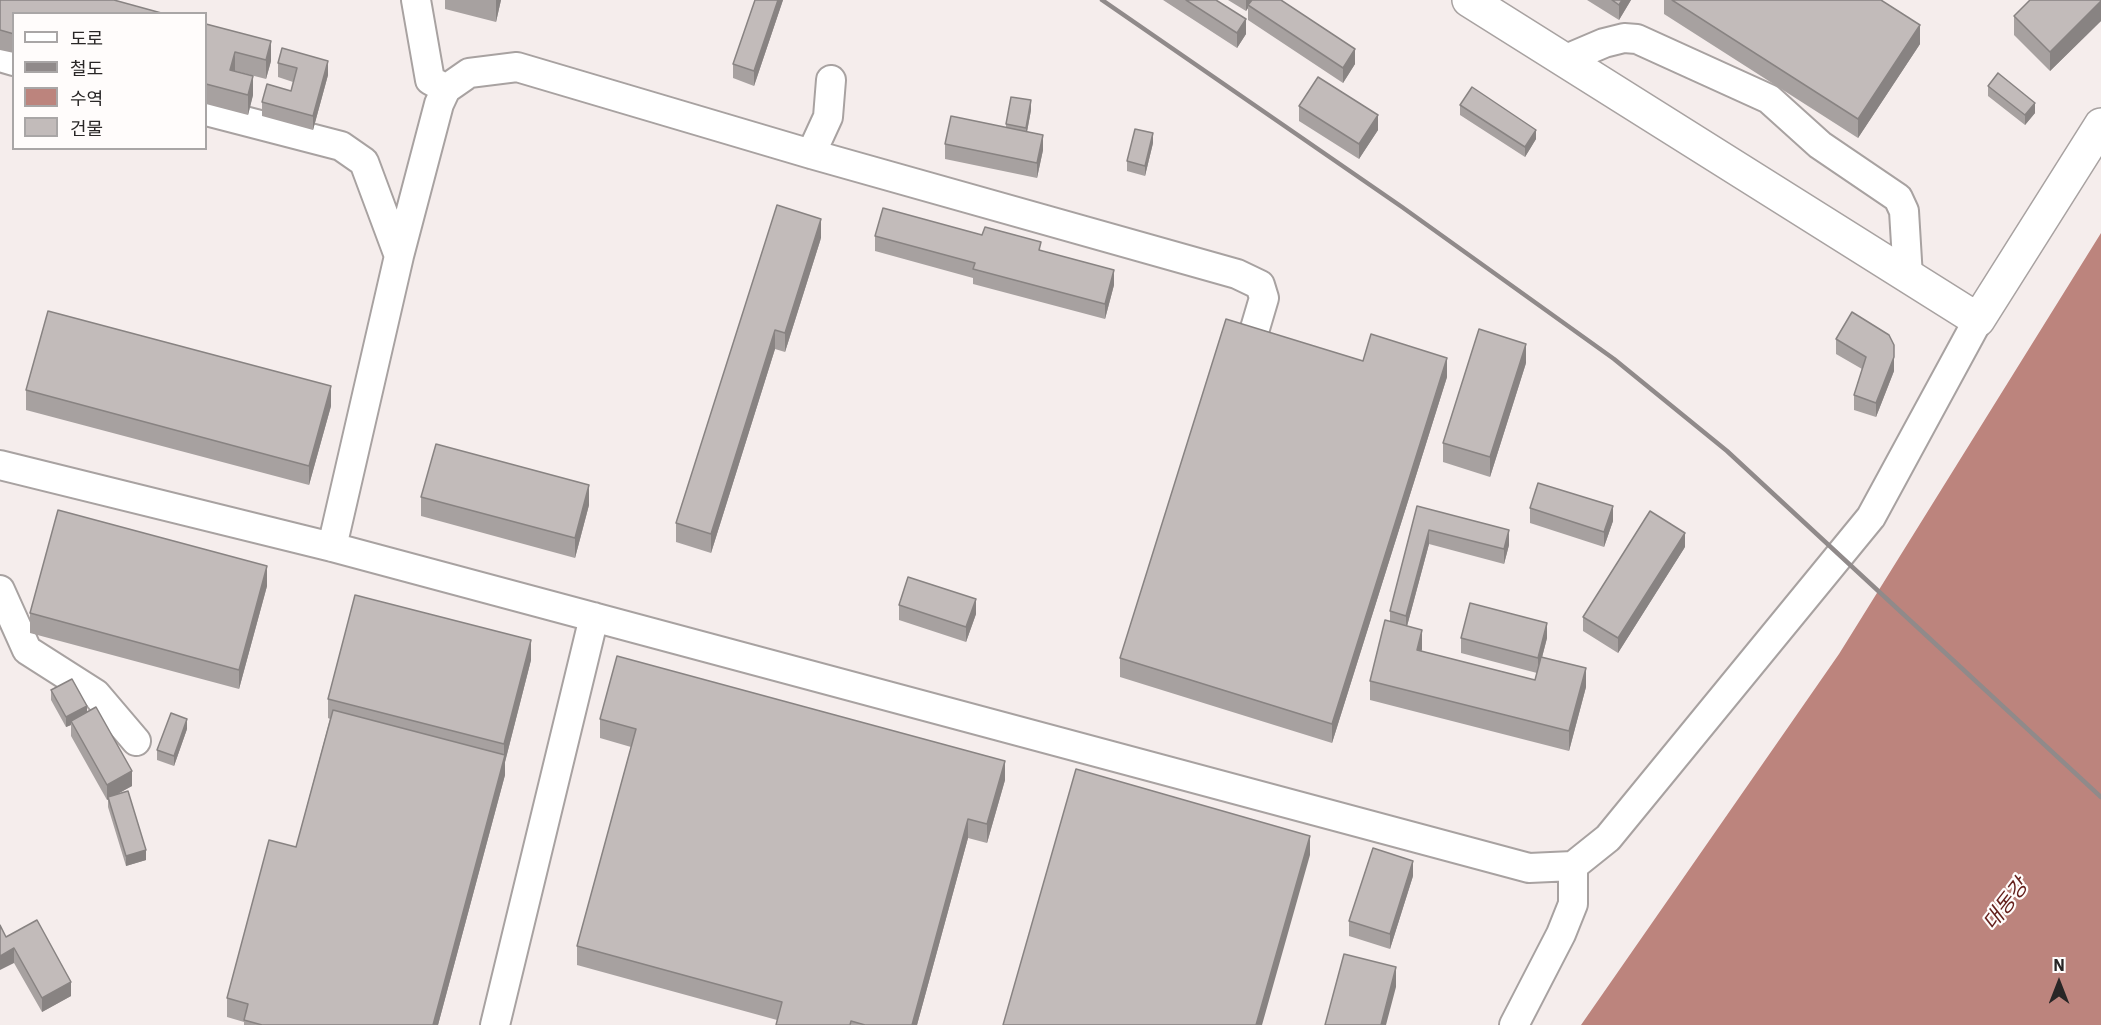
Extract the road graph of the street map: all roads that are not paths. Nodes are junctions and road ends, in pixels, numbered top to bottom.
1 (416, 0) edge
2 (1469, 0) edge
3 (1564, 60) junction
4 (831, 80) dead end
5 (446, 89) junction
6 (207, 111) edge
7 (2101, 125) edge
8 (811, 154) junction
9 (399, 256) junction
10 (1908, 277) junction
11 (1978, 320) junction
12 (1251, 342) edge
13 (0, 465) edge
14 (332, 547) junction
15 (0, 590) edge
16 (594, 617) junction
17 (135, 741) dead end
18 (1573, 866) junction
19 (495, 1025) edge
20 (1514, 1025) edge

1 - 5 street
2 - 3 main road
3 - 10 main road
3 - 10 street
4 - 8 street
5 - 8 street
5 - 9 street
6 - 9 street
7 - 11 main road
8 - 12 street
9 - 14 street
10 - 11 main road
11 - 18 street
13 - 14 street
14 - 16 street
15 - 17 street
16 - 18 street
16 - 19 street
18 - 20 street

